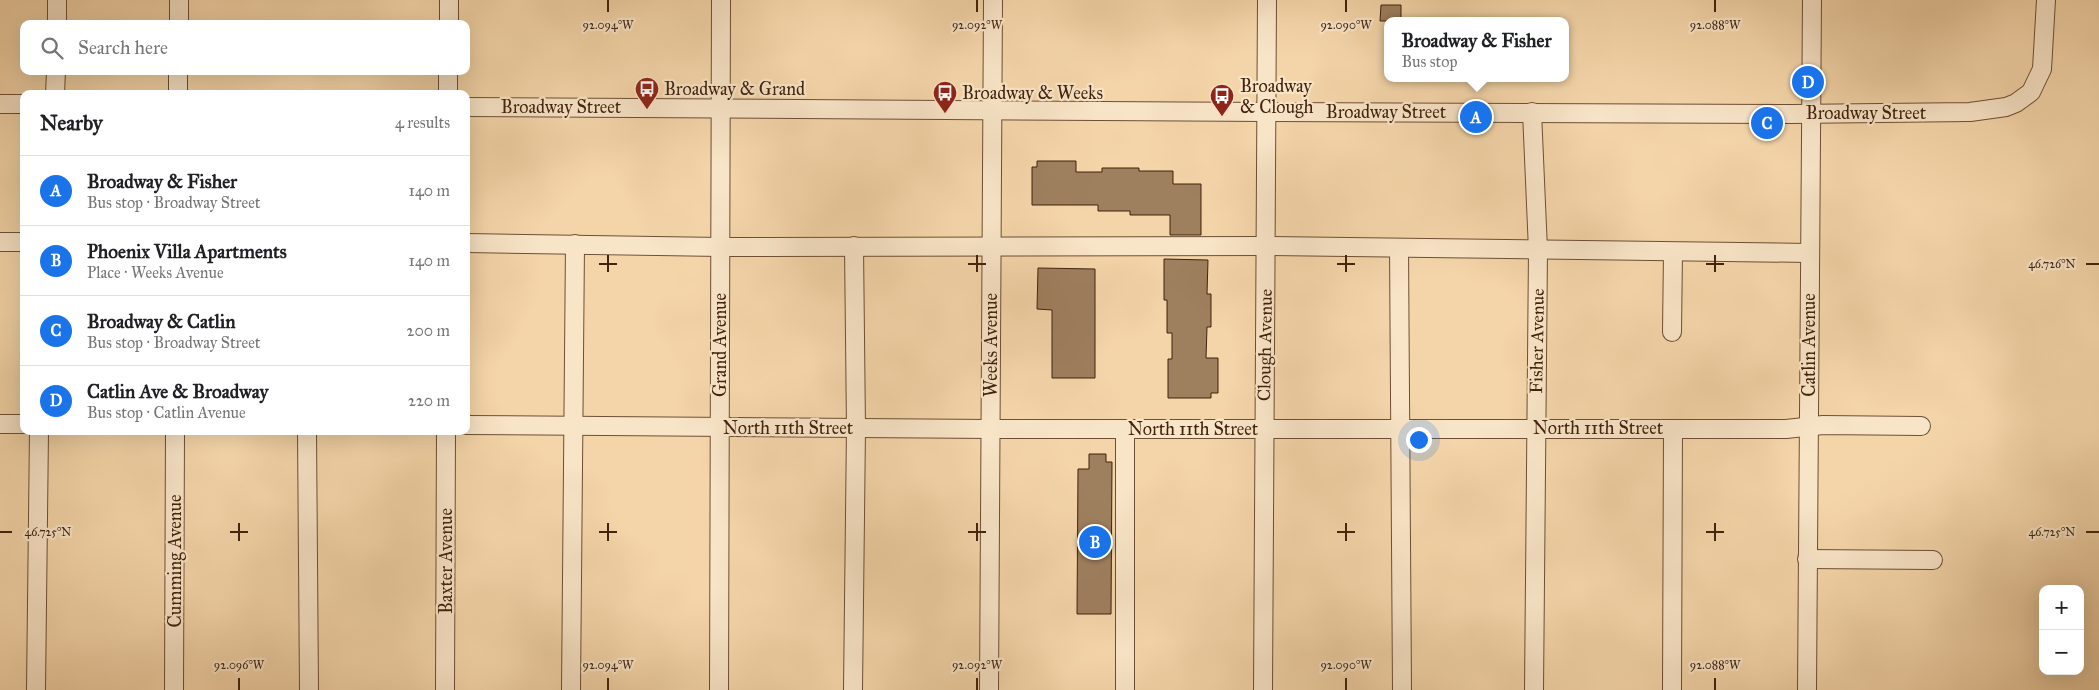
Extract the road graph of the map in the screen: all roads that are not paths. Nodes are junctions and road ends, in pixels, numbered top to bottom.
1 (57, 0) edge
2 (179, 0) edge
3 (449, 0) edge
4 (721, 0) edge
5 (993, 0) edge
6 (1267, 0) edge
7 (1812, 0) edge
8 (2046, 0) edge
9 (57, 20) edge
10 (179, 20) edge
11 (449, 20) edge
12 (56, 75) edge
13 (178, 75) edge
14 (448, 75) edge
15 (55, 90) edge
16 (178, 90) edge
17 (448, 90) edge
18 (0, 104) edge
19 (20, 104) edge
20 (470, 107) edge
21 (721, 107) junction
22 (992, 110) junction
23 (1267, 112) junction
24 (1532, 112) junction
25 (1812, 114) junction
26 (0, 242) edge
27 (20, 242) edge
28 (470, 243) edge
29 (576, 244) junction
30 (854, 246) junction
31 (1267, 246) junction
32 (721, 247) junction
33 (991, 248) junction
34 (1399, 248) junction
35 (1538, 250) junction
36 (1673, 252) junction
37 (1809, 253) junction
38 (1672, 332) dead end
39 (0, 424) edge
40 (20, 424) edge
41 (470, 425) edge
42 (573, 425) junction
43 (1920, 426) dead end
44 (1808, 427) junction
45 (720, 428) junction
46 (856, 428) junction
47 (1399, 428) junction
48 (1536, 428) junction
49 (990, 429) junction
50 (1125, 429) junction
51 (1264, 429) junction
52 (1673, 429) junction
53 (39, 435) edge
54 (175, 435) edge
55 (307, 435) edge
56 (446, 435) edge
57 (1807, 559) junction
58 (1932, 560) dead end
59 (36, 690) edge
60 (174, 690) edge
61 (309, 690) edge
62 (445, 690) edge
63 (571, 690) edge
64 (719, 690) edge
65 (853, 690) edge
66 (989, 690) edge
67 (1125, 690) edge
68 (1263, 690) edge
69 (1402, 690) edge
70 (1534, 690) edge
71 (1672, 690) edge
72 (1807, 690) edge

1 - 9 street
2 - 10 street
3 - 11 street
4 - 21 street, Grand Avenue
5 - 22 street, Weeks Avenue
6 - 23 street, Clough Avenue
7 - 25 street, Catlin Avenue
8 - 25 street, Broadway Street
12 - 15 street
13 - 16 street
14 - 17 street
18 - 19 street
20 - 21 street, Broadway Street
21 - 22 street, Broadway Street
21 - 32 street, Grand Avenue
22 - 23 street, Broadway Street
22 - 33 street, Weeks Avenue
23 - 24 street, Broadway Street
23 - 31 street, Clough Avenue
24 - 25 street, Broadway Street
24 - 35 street, Fisher Avenue
25 - 37 street, Catlin Avenue
26 - 27 street
28 - 29 street
29 - 32 street
29 - 42 street
30 - 32 street
30 - 33 street
30 - 46 street
31 - 33 street
31 - 34 street
31 - 51 street, Clough Avenue
32 - 45 street, Grand Avenue
33 - 49 street, Weeks Avenue
34 - 35 street
34 - 47 street
35 - 36 street
35 - 48 street, Fisher Avenue
36 - 37 street
36 - 38 street
37 - 44 street, Catlin Avenue
39 - 40 street
41 - 42 street, North 11th Street
42 - 45 street, North 11th Street
42 - 63 street
43 - 44 street, North 11th Street
44 - 52 street, North 11th Street
44 - 57 street, Catlin Avenue
45 - 46 street, North 11th Street
45 - 64 street, Grand Avenue
46 - 49 street, North 11th Street
46 - 65 street
47 - 48 street, North 11th Street
47 - 51 street, North 11th Street
47 - 69 street
48 - 52 street, North 11th Street
48 - 70 street, Fisher Avenue
49 - 50 street, North 11th Street
49 - 66 street, Weeks Avenue
50 - 51 street, North 11th Street
50 - 67 street
51 - 68 street, Clough Avenue
52 - 71 street
53 - 59 street
54 - 60 street, Cumming Avenue
55 - 61 street
56 - 62 street, Baxter Avenue
57 - 58 street
57 - 72 street, Catlin Avenue

